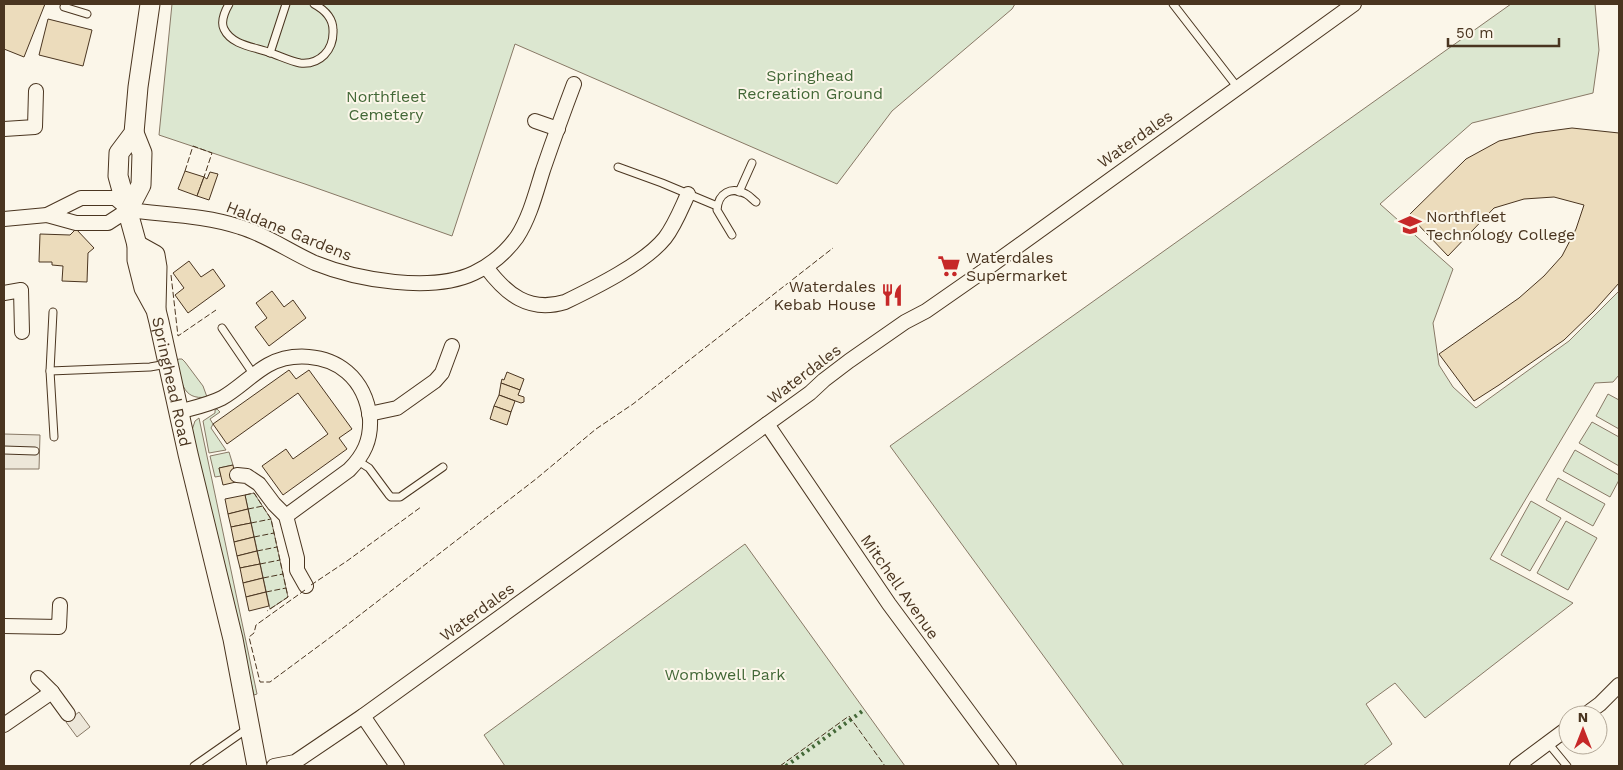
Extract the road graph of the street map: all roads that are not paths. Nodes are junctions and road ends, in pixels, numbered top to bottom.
1 (65, 4) edge
2 (150, 4) edge
3 (229, 4) edge
4 (286, 4) edge
5 (314, 4) edge
6 (1173, 4) edge
7 (1354, 4) edge
8 (87, 14) dead end
9 (270, 53) junction
10 (574, 84) dead end
11 (1238, 88) junction
12 (36, 91) dead end
13 (535, 122) dead end
14 (4, 129) edge
15 (558, 129) junction
16 (752, 163) dead end
17 (618, 167) dead end
18 (739, 192) junction
19 (688, 194) junction
20 (756, 202) dead end
21 (717, 206) junction
22 (128, 210) junction
23 (48, 215) junction
24 (4, 219) edge
25 (732, 235) dead end
26 (486, 267) junction
27 (4, 293) edge
28 (53, 312) dead end
29 (222, 328) dead end
30 (22, 332) dead end
31 (452, 346) dead end
32 (168, 364) junction
33 (50, 371) junction
34 (254, 375) junction
35 (178, 412) junction
36 (369, 414) junction
37 (767, 424) junction
38 (54, 437) dead end
39 (4, 450) edge
40 (35, 451) dead end
41 (358, 461) junction
42 (443, 467) dead end
43 (237, 475) dead end
44 (286, 516) junction
45 (306, 586) dead end
46 (60, 605) dead end
47 (4, 626) edge
48 (38, 678) dead end
49 (1619, 685) edge
50 (52, 692) junction
51 (1599, 705) edge
52 (68, 714) dead end
53 (363, 716) junction
54 (4, 725) edge
55 (250, 728) junction
56 (1558, 736) edge
57 (1548, 743) junction
58 (194, 766) edge
59 (257, 766) edge
60 (274, 766) edge
61 (397, 766) edge
62 (1009, 766) edge
63 (1517, 766) edge
64 (1567, 766) edge

1 - 8 lane
2 - 22 main road
3 - 9 lane
4 - 9 lane
5 - 9 lane
6 - 11 lane
7 - 11 street, Waterdales
10 - 15 street, Haldane Gardens
11 - 37 street, Waterdales
12 - 14 street
13 - 15 street
15 - 26 street, Haldane Gardens
16 - 18 lane
17 - 19 lane
18 - 20 lane
18 - 21 lane
19 - 21 lane
19 - 26 street
21 - 25 lane
22 - 23 street
22 - 23 street
22 - 26 street, Haldane Gardens
22 - 32 main road, Springhead Road
23 - 24 street
27 - 30 street
28 - 33 lane
29 - 34 lane
31 - 36 street
32 - 33 lane
32 - 35 main road, Springhead Road
33 - 38 lane
34 - 35 street
34 - 36 street
35 - 55 main road, Springhead Road
36 - 41 street
37 - 53 street, Waterdales
37 - 62 street, Mitchell Avenue
39 - 40 lane
41 - 42 lane
41 - 44 street
43 - 44 street
44 - 45 street
46 - 47 street
48 - 50 street
49 - 51 street
50 - 52 street
50 - 54 street
53 - 60 street, Waterdales
53 - 61 street
55 - 58 lane
55 - 59 main road, Springhead Road
56 - 57 street
57 - 63 street
57 - 64 lane

